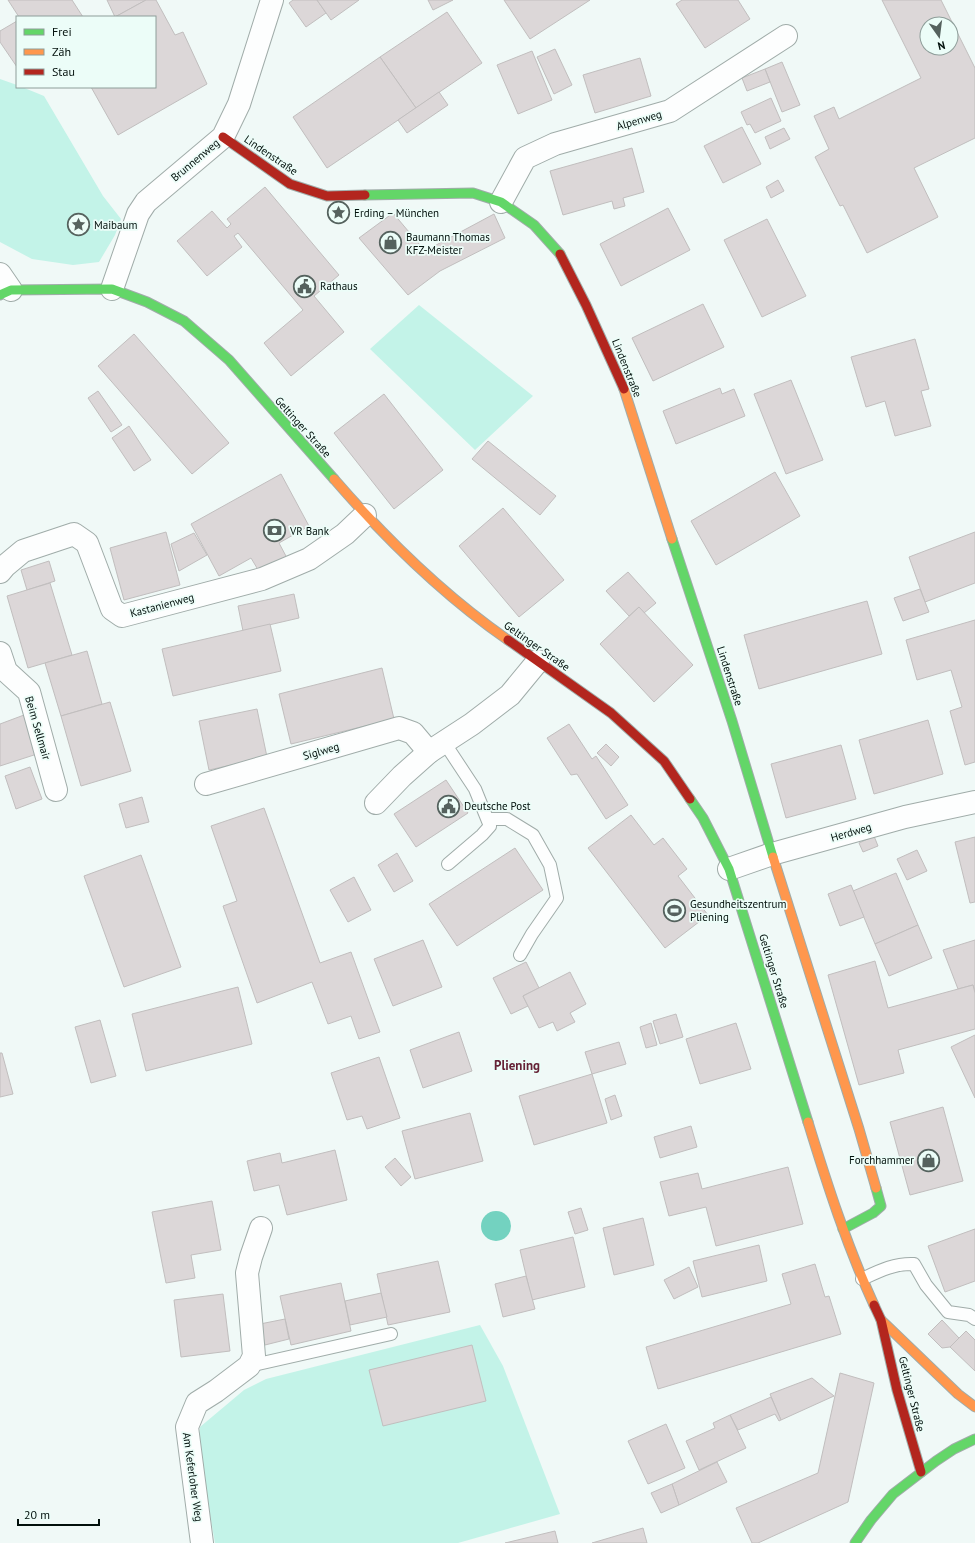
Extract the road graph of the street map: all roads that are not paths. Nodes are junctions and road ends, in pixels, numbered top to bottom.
1 (272, 0) edge
2 (786, 36) dead end
3 (223, 137) junction
4 (501, 202) junction
5 (4, 286) edge
6 (112, 289) junction
7 (365, 515) junction
8 (0, 572) edge
9 (0, 653) edge
10 (538, 661) junction
11 (436, 747) junction
12 (206, 784) dead end
13 (56, 790) dead end
14 (975, 802) edge
15 (376, 803) dead end
16 (488, 819) junction
17 (772, 854) junction
18 (448, 864) dead end
19 (729, 869) junction
20 (520, 955) dead end
21 (261, 1228) dead end
22 (843, 1229) junction
23 (862, 1279) junction
24 (975, 1319) edge
25 (881, 1320) junction
26 (391, 1334) dead end
27 (249, 1366) junction
28 (975, 1407) edge
29 (975, 1439) edge
30 (921, 1472) junction
31 (202, 1543) edge
32 (855, 1543) edge

1 - 3 street, Brunnenweg
2 - 4 street, Alpenweg
3 - 4 main road, Lindenstraße
3 - 6 street, Brunnenweg
4 - 17 main road, Lindenstraße
5 - 6 main road, Geltinger Straße
6 - 7 main road, Geltinger Straße
7 - 8 street, Kastanienweg
7 - 10 main road, Geltinger Straße
9 - 13 street, Beim Sellmair
10 - 11 street
10 - 19 main road, Geltinger Straße
11 - 12 street, Siglweg
11 - 15 street
11 - 16 lane
14 - 17 street, Herdweg
16 - 18 lane
16 - 20 lane
17 - 19 street, Herdweg
17 - 22 main road
19 - 22 main road, Geltinger Straße
21 - 27 street
22 - 23 main road, Geltinger Straße
23 - 24 lane
23 - 25 main road, Geltinger Straße
25 - 28 main road, Geltinger Straße
25 - 30 main road, Geltinger Straße
26 - 27 lane
27 - 31 street, Am Keferloher Weg
29 - 30 main road
30 - 32 main road

